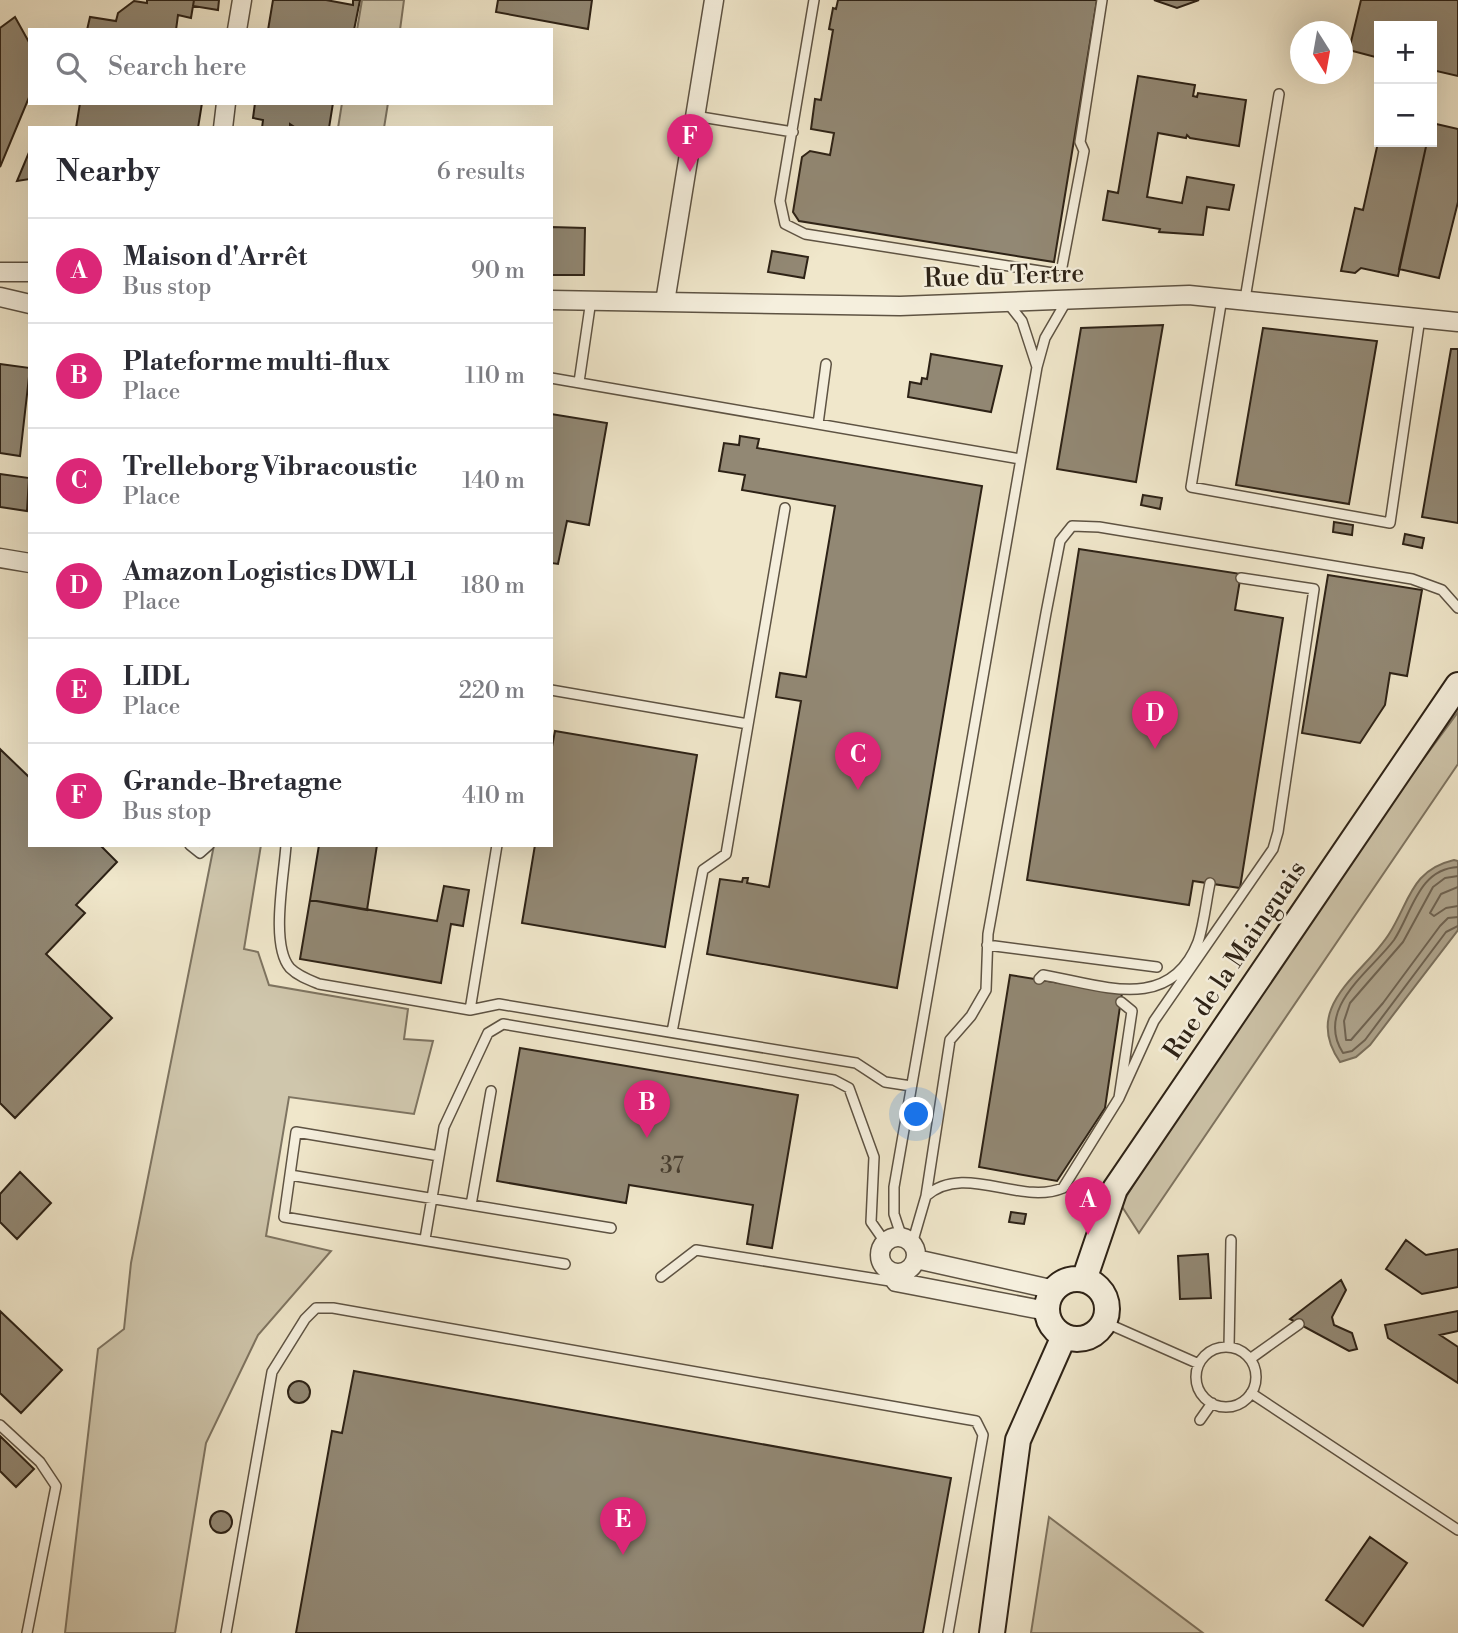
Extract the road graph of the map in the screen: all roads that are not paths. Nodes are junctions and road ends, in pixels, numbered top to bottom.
1 (242, 0) edge
2 (714, 0) edge
3 (814, 0) edge
4 (1102, 0) edge
5 (237, 28) edge
6 (1279, 94) dead end
7 (226, 105) edge
8 (695, 116) junction
9 (223, 126) edge
10 (793, 132) junction
11 (0, 272) edge
12 (28, 272) edge
13 (0, 297) edge
14 (1222, 297) junction
15 (1245, 299) junction
16 (553, 300) edge
17 (591, 300) junction
18 (1068, 300) junction
19 (665, 302) junction
20 (1007, 302) junction
21 (28, 304) edge
22 (1420, 318) junction
23 (1458, 321) edge
24 (826, 364) dead end
25 (1037, 367) junction
26 (553, 378) edge
27 (579, 382) junction
28 (818, 424) junction
29 (1020, 459) junction
30 (785, 508) dead end
31 (0, 558) edge
32 (28, 564) edge
33 (1241, 578) dead end
34 (1458, 608) edge
35 (1458, 685) edge
36 (553, 690) edge
37 (748, 724) junction
38 (193, 847) edge
39 (207, 847) edge
40 (285, 847) edge
41 (497, 847) edge
42 (1210, 883) dead end
43 (987, 945) junction
44 (1157, 968) dead end
45 (1039, 979) dead end
46 (1121, 1003) dead end
47 (470, 1010) junction
48 (672, 1032) junction
49 (911, 1086) junction
50 (491, 1091) dead end
51 (1119, 1098) junction
52 (439, 1156) junction
53 (290, 1175) junction
54 (926, 1196) junction
55 (432, 1198) junction
56 (471, 1205) junction
57 (611, 1228) dead end
58 (425, 1239) junction
59 (1231, 1240) dead end
60 (904, 1246) junction
61 (565, 1264) dead end
62 (661, 1277) dead end
63 (893, 1277) junction
64 (1084, 1280) junction
65 (1051, 1300) junction
66 (1104, 1322) junction
67 (1299, 1324) dead end
68 (1064, 1336) junction
69 (1229, 1347) junction
70 (1250, 1359) junction
71 (1199, 1364) junction
72 (1251, 1393) junction
73 (1212, 1403) junction
74 (1199, 1420) dead end
75 (0, 1425) edge
76 (1458, 1530) edge
77 (26, 1633) edge
78 (226, 1633) edge
79 (948, 1633) edge
80 (992, 1633) edge

1 - 5 street
2 - 8 street
3 - 10 lane
4 - 10 lane
6 - 15 lane
7 - 9 street
8 - 10 lane
8 - 19 street
11 - 12 street
13 - 21 street
14 - 15 street, Rue du Tertre
14 - 18 street, Rue du Tertre
14 - 22 lane
15 - 22 street, Rue du Tertre
16 - 17 street, Rue du Tertre
17 - 19 street, Rue du Tertre
17 - 27 lane
18 - 20 street, Rue du Tertre
18 - 25 lane
19 - 20 street, Rue du Tertre
20 - 25 lane
22 - 23 street, Rue du Tertre
24 - 28 lane
25 - 29 lane
26 - 27 lane
27 - 28 lane
28 - 29 lane
29 - 49 lane
30 - 37 lane
31 - 32 street
33 - 51 lane
34 - 43 lane
35 - 64 street, Rue de la Mainguais
36 - 37 lane
37 - 48 lane
38 - 39 lane
40 - 47 lane
41 - 47 lane
42 - 45 lane
43 - 44 lane
43 - 54 lane
46 - 51 lane
47 - 48 lane
48 - 49 lane
49 - 60 lane
50 - 56 lane
51 - 54 lane
52 - 53 lane
52 - 55 lane
52 - 60 lane
53 - 55 lane
53 - 58 lane
54 - 60 lane
55 - 56 lane
55 - 58 lane
56 - 57 lane
58 - 61 lane
59 - 69 lane
60 - 63 street
60 - 63 street
60 - 65 street
62 - 63 lane
63 - 65 street
64 - 65 street
64 - 66 street
65 - 68 street
66 - 68 street
66 - 71 lane
67 - 70 lane
68 - 80 street
69 - 70 lane
69 - 71 lane
70 - 72 lane
71 - 73 lane
72 - 73 lane
72 - 76 lane
73 - 74 lane
75 - 77 lane
78 - 79 lane

